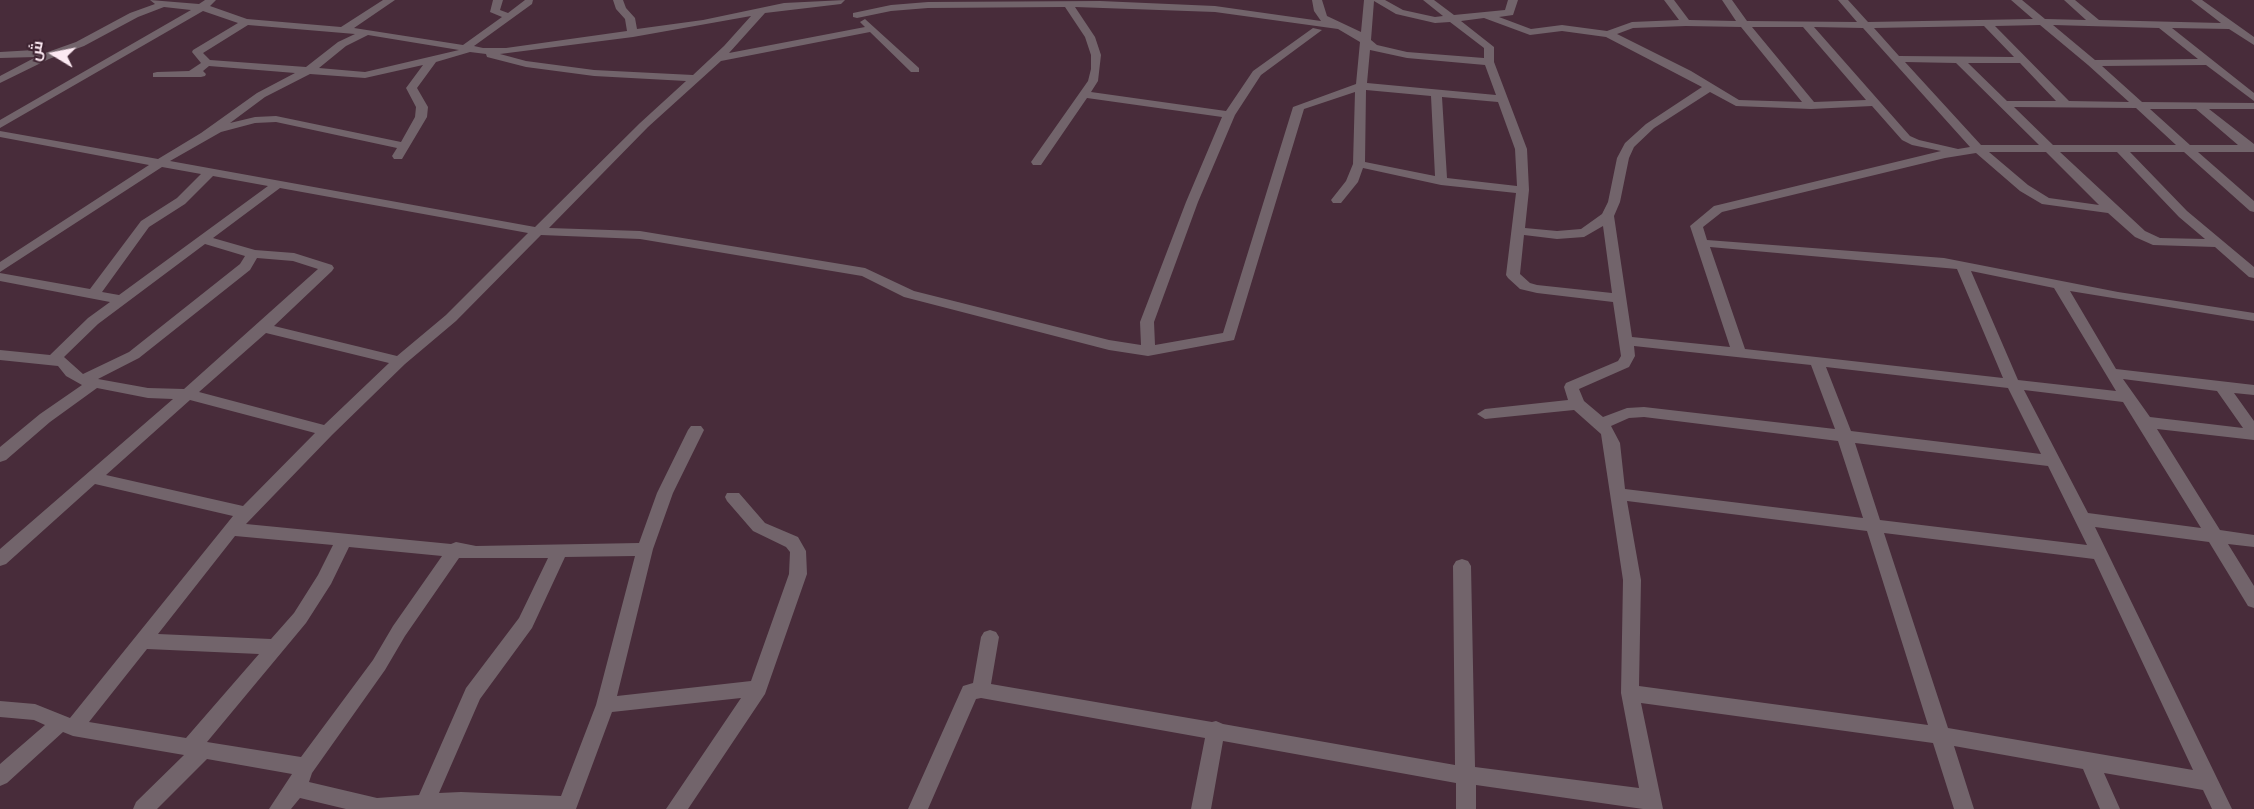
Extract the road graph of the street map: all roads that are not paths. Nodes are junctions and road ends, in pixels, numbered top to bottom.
1 (211, 0) edge
2 (390, 0) edge
3 (498, 0) edge
4 (618, 0) edge
5 (1317, 0) edge
6 (1369, 0) edge
7 (1378, 0) edge
8 (1428, 0) edge
9 (1513, 0) edge
10 (1669, 0) edge
11 (1727, 0) edge
12 (1843, 0) edge
13 (2016, 0) edge
14 (2069, 0) edge
15 (2196, 0) edge
16 (840, 1) edge
17 (159, 2) edge
18 (529, 2) dead end
19 (1006, 2) edge
20 (1068, 4) junction
21 (880, 5) edge
22 (199, 7) junction
23 (761, 11) junction
24 (857, 15) junction
25 (1484, 15) junction
26 (509, 16) junction
27 (1451, 20) junction
28 (246, 22) junction
29 (2041, 22) junction
30 (1686, 23) junction
31 (1987, 23) junction
32 (2096, 23) junction
33 (1744, 24) junction
34 (1806, 24) junction
35 (1866, 25) junction
36 (2162, 25) junction
37 (1337, 26) junction
38 (2235, 28) junction
39 (345, 29) junction
40 (872, 29) junction
41 (1317, 30) dead end
42 (2254, 30) edge
43 (367, 32) junction
44 (633, 34) junction
45 (1608, 34) junction
46 (1366, 41) junction
47 (2254, 42) edge
48 (465, 48) junction
49 (483, 51) junction
50 (0, 55) edge
51 (45, 57) junction
52 (717, 58) junction
53 (1897, 59) junction
54 (432, 60) junction
55 (1959, 60) junction
56 (2022, 60) junction
57 (1489, 62) junction
58 (2209, 62) junction
59 (207, 63) junction
60 (2092, 63) junction
61 (915, 70) dead end
62 (307, 71) junction
63 (192, 74) junction
64 (157, 75) dead end
65 (204, 75) dead end
66 (696, 78) junction
67 (0, 80) edge
68 (1361, 86) junction
69 (1710, 87) junction
70 (1436, 93) junction
71 (1084, 94) junction
72 (2254, 98) edge
73 (1502, 99) junction
74 (1874, 103) junction
75 (2003, 104) junction
76 (2065, 104) junction
77 (2137, 104) junction
78 (1811, 106) junction
79 (2199, 106) junction
80 (2254, 106) edge
81 (1229, 115) junction
82 (0, 125) edge
83 (0, 134) edge
84 (206, 134) junction
85 (405, 146) junction
86 (2186, 147) junction
87 (2048, 148) junction
88 (2120, 148) junction
89 (2251, 148) edge
90 (1971, 150) junction
91 (398, 156) dead end
92 (1037, 162) dead end
93 (160, 163) junction
94 (1359, 164) junction
95 (209, 172) junction
96 (1441, 181) junction
97 (277, 185) junction
98 (1523, 190) junction
99 (2248, 197) edge
100 (1337, 200) dead end
101 (2254, 208) edge
102 (2112, 210) junction
103 (1608, 216) junction
104 (536, 231) junction
105 (1520, 231) junction
106 (203, 240) junction
107 (1702, 243) junction
108 (2218, 243) junction
109 (252, 254) junction
110 (1962, 265) junction
111 (0, 268) edge
112 (2254, 273) edge
113 (0, 277) edge
114 (2061, 286) junction
115 (94, 293) junction
116 (1620, 298) junction
117 (123, 300) junction
118 (2254, 317) edge
119 (263, 328) junction
120 (1627, 341) junction
121 (1148, 351) junction
122 (1739, 352) junction
123 (0, 355) edge
124 (53, 360) junction
125 (400, 361) junction
126 (1817, 361) junction
127 (2111, 373) junction
128 (89, 381) junction
129 (2013, 384) junction
130 (2221, 386) junction
131 (2254, 390) edge
132 (187, 394) junction
133 (2126, 396) junction
134 (1577, 404) junction
135 (1485, 414) dead end
136 (2145, 422) junction
137 (1601, 423) junction
138 (696, 430) dead end
139 (327, 431) junction
140 (2254, 433) edge
141 (1845, 437) junction
142 (0, 456) edge
143 (2052, 461) junction
144 (93, 477) junction
145 (1620, 494) junction
146 (732, 497) dead end
147 (246, 513) junction
148 (2083, 519) junction
149 (1875, 527) junction
150 (231, 529) junction
151 (2214, 536) junction
152 (343, 540) junction
153 (2254, 541) edge
154 (456, 549) junction
155 (645, 549) junction
156 (560, 550) junction
157 (2097, 553) junction
158 (0, 559) edge
159 (1462, 566) dead end
160 (2254, 601) edge
161 (990, 637) dead end
162 (143, 641) junction
163 (275, 647) junction
164 (758, 688) junction
165 (981, 690) junction
166 (1630, 693) junction
167 (605, 705) junction
168 (0, 709) edge
169 (67, 725) junction
170 (1216, 729) junction
171 (1939, 735) junction
172 (198, 748) junction
173 (2089, 761) junction
174 (305, 767) junction
175 (1464, 775) junction
176 (0, 777) edge
177 (2209, 782) junction
178 (296, 788) junction
179 (425, 802) junction
180 (1652, 804) edge
181 (458, 805) edge
182 (566, 808) edge
183 (144, 809) edge
184 (279, 809) edge
185 (676, 809) edge
186 (918, 809) edge
187 (1201, 809) edge
188 (1466, 809) edge
189 (1964, 809) edge
190 (2110, 809) edge
191 (2222, 809) edge

1 - 22 street
2 - 39 street
3 - 26 street
4 - 44 street
5 - 37 street
6 - 46 street
7 - 27 street
8 - 27 street
9 - 25 street
10 - 30 street
11 - 33 street
12 - 35 street
13 - 29 street
14 - 32 street
15 - 38 street
16 - 23 street
16 - 24 street
17 - 22 street
17 - 51 street
18 - 26 street
19 - 20 street
19 - 21 street
20 - 37 street
20 - 71 street
21 - 24 street
22 - 28 street
22 - 82 street
23 - 44 street
23 - 52 street
24 - 40 street
25 - 27 street
25 - 45 street
26 - 48 street
27 - 57 street
28 - 39 street
28 - 59 street
29 - 31 street
29 - 32 street
29 - 60 street
30 - 33 street
30 - 45 street
31 - 35 street
31 - 56 street
32 - 36 street
33 - 34 street
33 - 78 street
34 - 35 street
34 - 74 street
35 - 53 street
36 - 38 street
36 - 58 street
37 - 46 street
38 - 42 street
38 - 47 street
39 - 43 street
40 - 52 street
40 - 61 street
41 - 81 street
43 - 48 street
43 - 62 street
44 - 49 street
45 - 69 street
46 - 57 street
46 - 68 street
48 - 49 street
49 - 54 street
49 - 66 street
50 - 51 street
51 - 67 street
52 - 66 street
53 - 55 street
53 - 90 street
54 - 62 street
54 - 85 street
55 - 56 street
55 - 75 street
56 - 76 street
57 - 73 street
58 - 60 street
58 - 72 street
59 - 62 street
59 - 63 street
60 - 77 street
62 - 84 street
63 - 64 street
63 - 65 street
66 - 104 street
68 - 70 street
68 - 94 street
68 - 121 street
69 - 78 street
69 - 103 street
70 - 73 street
70 - 96 street
71 - 81 street
71 - 92 street
73 - 98 street
74 - 78 street
74 - 90 street
75 - 76 street
75 - 87 street
76 - 77 street
77 - 79 street
77 - 86 street
79 - 80 street
79 - 89 street
81 - 121 street
83 - 93 street
84 - 85 street
84 - 93 street
85 - 91 street
86 - 88 street
86 - 89 street
86 - 99 street
87 - 88 street
87 - 90 street
87 - 102 street
88 - 108 street
90 - 102 street
90 - 107 street
93 - 95 street
93 - 111 street
94 - 96 street
94 - 100 street
95 - 97 street
95 - 115 street
96 - 98 street
97 - 104 street
97 - 106 street
98 - 105 street
99 - 101 street
102 - 108 street
103 - 105 street
103 - 116 street
104 - 121 street
104 - 125 street
105 - 116 street
106 - 109 street
106 - 117 street
107 - 110 street
107 - 122 street
108 - 112 street
109 - 119 street
109 - 128 street
110 - 114 street
110 - 129 street
113 - 115 street
114 - 118 street
114 - 127 street
115 - 117 street
116 - 120 street
117 - 124 street
119 - 125 street
119 - 132 street
120 - 122 street
120 - 134 street
122 - 126 street
123 - 124 street
124 - 128 street
125 - 139 street
126 - 129 street
126 - 141 street
127 - 130 street
127 - 133 street
128 - 132 street
128 - 142 street
129 - 133 street
129 - 143 street
130 - 131 street
130 - 140 street
132 - 139 street
132 - 144 street
133 - 136 street
134 - 135 street
134 - 137 street
136 - 140 street
136 - 151 street
137 - 141 street
137 - 145 street
138 - 155 street
139 - 147 street
141 - 143 street
141 - 149 street
143 - 148 street
144 - 147 street
144 - 158 street
145 - 149 street
145 - 166 street
146 - 164 street
147 - 150 street
148 - 151 street
148 - 157 street
149 - 157 street
149 - 171 street
150 - 152 street
150 - 162 street
151 - 153 street
151 - 160 street
152 - 154 street
152 - 163 street
154 - 156 street
154 - 174 street
155 - 156 street
155 - 167 street
156 - 179 street
157 - 177 street
159 - 175 street
161 - 165 street
162 - 163 street
162 - 169 street
163 - 172 street
164 - 167 street
164 - 185 street
165 - 170 street
165 - 186 street
166 - 171 street
166 - 180 street
167 - 182 street
168 - 169 street
169 - 172 street
169 - 176 street
170 - 175 street
170 - 187 street
171 - 173 street
171 - 189 street
172 - 174 street
172 - 183 street
173 - 177 street
173 - 190 street
174 - 178 street
175 - 180 street
175 - 188 street
177 - 191 street
178 - 179 street
178 - 184 street
179 - 181 street
181 - 182 street

